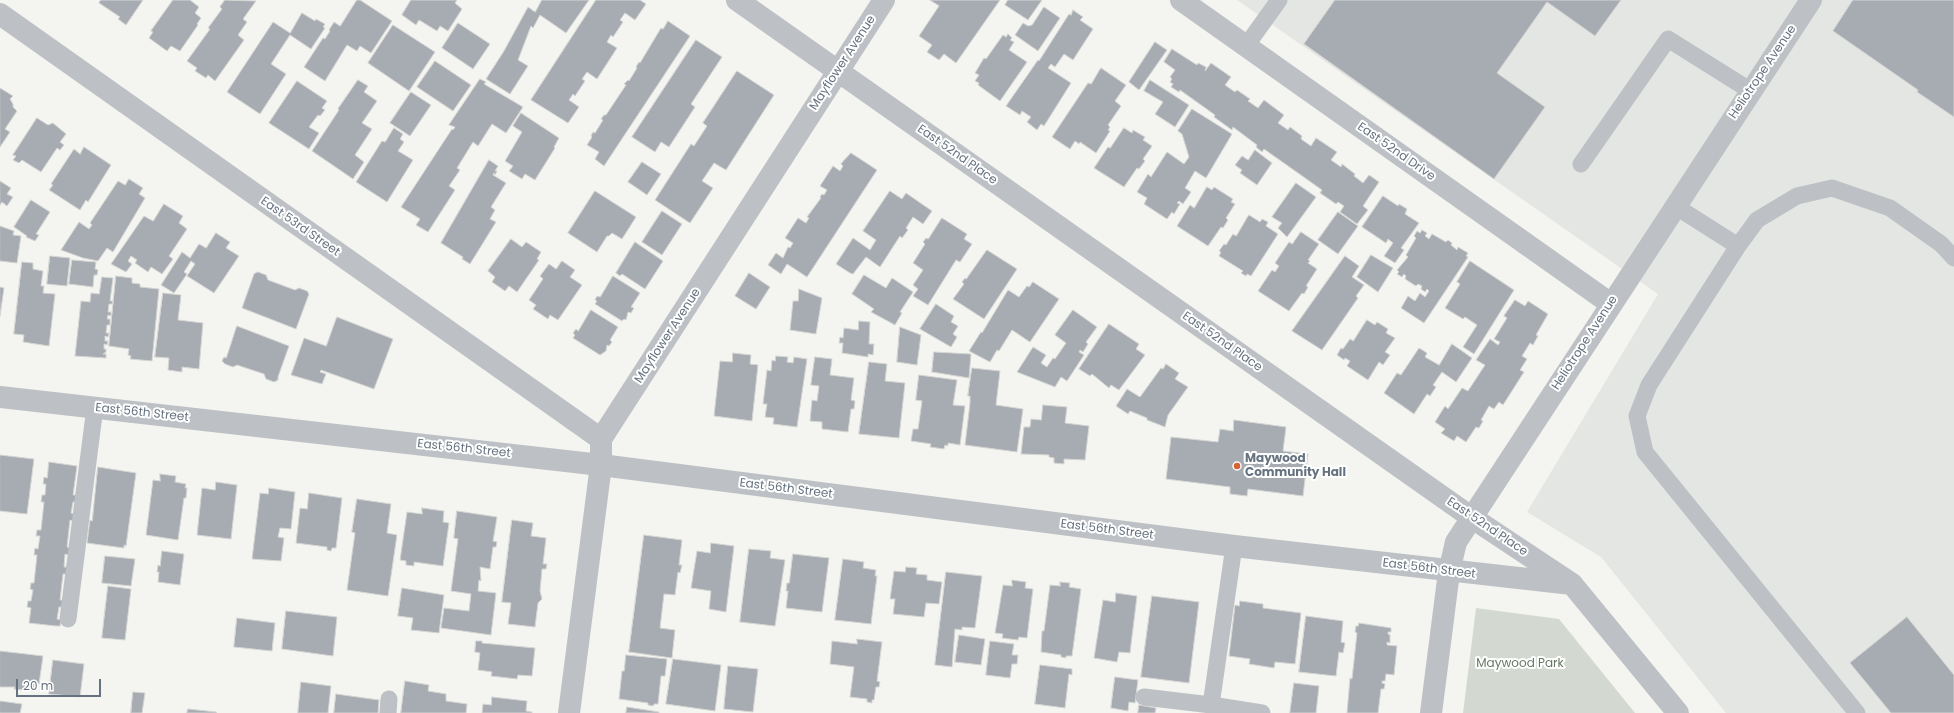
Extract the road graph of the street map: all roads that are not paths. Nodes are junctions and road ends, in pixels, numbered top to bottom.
1 (737, 0) edge
2 (884, 0) edge
3 (1181, 0) edge
4 (1279, 0) edge
5 (1811, 0) edge
6 (0, 14) edge
7 (1246, 46) junction
8 (838, 72) junction
9 (1751, 91) junction
10 (1581, 164) dead end
11 (1675, 206) junction
12 (1738, 246) junction
13 (1954, 258) edge
14 (1611, 304) junction
15 (0, 397) edge
16 (94, 407) junction
17 (601, 439) junction
18 (601, 465) junction
19 (1471, 517) junction
20 (1234, 546) junction
21 (1449, 572) junction
22 (1572, 584) junction
23 (68, 619) dead end
24 (1144, 697) dead end
25 (1211, 705) junction
26 (569, 713) edge
27 (1262, 713) edge
28 (1431, 713) edge
29 (1678, 713) edge
30 (1857, 713) edge

1 - 8 street, East 52nd Place
2 - 8 street, Mayflower Avenue
3 - 7 street, East 52nd Drive
4 - 7 lane
5 - 9 street, Heliotrope Avenue
6 - 17 street, East 53rd Street
7 - 14 street, East 52nd Drive
8 - 17 street, Mayflower Avenue
8 - 19 street, East 52nd Place
9 - 10 lane
9 - 11 street, Heliotrope Avenue
11 - 12 lane
11 - 14 street, Heliotrope Avenue
12 - 13 lane
12 - 30 lane
14 - 19 street, Heliotrope Avenue
15 - 16 street, East 56th Street
16 - 18 street, East 56th Street
16 - 23 lane
17 - 18 street
18 - 20 street, East 56th Street
18 - 26 street
19 - 21 street, Heliotrope Avenue
19 - 22 street, East 52nd Place
20 - 21 street, East 56th Street
20 - 25 lane
21 - 22 street, East 56th Street
21 - 28 street, Heliotrope Avenue
22 - 29 street, East 52nd Place
24 - 25 lane
25 - 27 lane

